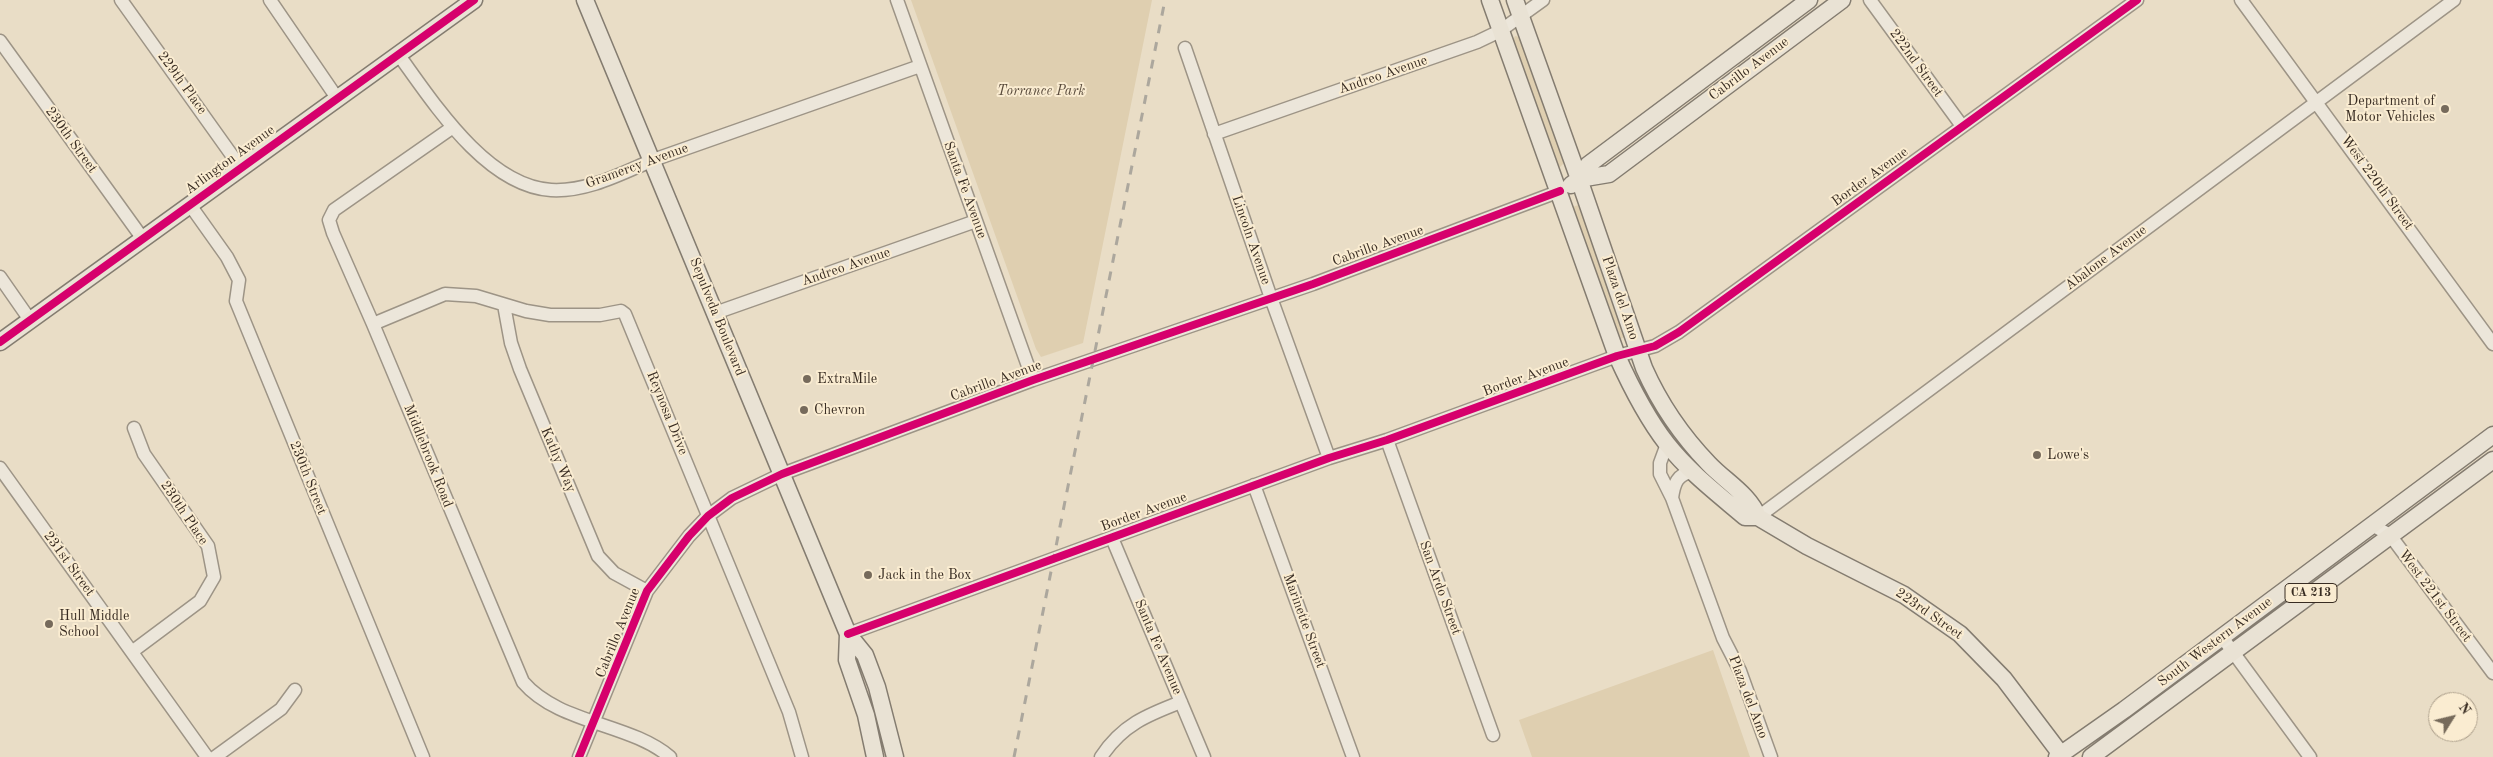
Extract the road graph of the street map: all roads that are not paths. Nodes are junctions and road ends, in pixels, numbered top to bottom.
1 (121, 0) edge
2 (270, 0) edge
3 (474, 0) edge
4 (586, 0) edge
5 (897, 0) edge
6 (1490, 0) edge
7 (1514, 0) edge
8 (1543, 0) edge
9 (1809, 0) edge
10 (1842, 0) edge
11 (1870, 0) edge
12 (2137, 0) edge
13 (2241, 0) edge
14 (2454, 0) edge
15 (1520, 17) junction
16 (1500, 31) junction
17 (0, 41) edge
18 (1185, 48) dead end
19 (398, 54) junction
20 (920, 66) junction
21 (337, 98) junction
22 (2317, 101) junction
23 (1962, 126) junction
24 (453, 127) junction
25 (1214, 134) junction
26 (653, 160) junction
27 (241, 168) junction
28 (1580, 179) junction
29 (1560, 191) junction
30 (190, 205) junction
31 (976, 221) junction
32 (142, 239) junction
33 (0, 277) edge
34 (1271, 298) junction
35 (504, 305) junction
36 (715, 313) junction
37 (30, 320) junction
38 (373, 324) junction
39 (0, 342) edge
40 (2493, 344) edge
41 (1639, 351) junction
42 (1617, 356) junction
43 (1033, 380) junction
44 (134, 428) dead end
45 (2493, 435) edge
46 (1387, 440) junction
47 (1667, 444) junction
48 (1329, 458) junction
49 (2493, 460) edge
50 (0, 468) edge
51 (1692, 472) junction
52 (782, 474) junction
53 (1254, 485) junction
54 (1672, 498) junction
55 (708, 516) junction
56 (1758, 517) junction
57 (2372, 525) junction
58 (2390, 535) junction
59 (1112, 538) junction
60 (647, 591) junction
61 (848, 634) junction
62 (2222, 637) junction
63 (133, 651) junction
64 (2232, 652) junction
65 (2493, 673) edge
66 (295, 690) dead end
67 (1181, 702) junction
68 (594, 722) junction
69 (1492, 736) dead end
70 (2060, 756) edge
71 (207, 757) edge
72 (215, 757) edge
73 (423, 757) edge
74 (580, 757) edge
75 (670, 757) edge
76 (802, 757) edge
77 (875, 757) edge
78 (895, 757) edge
79 (1101, 757) edge
80 (1204, 757) edge
81 (1353, 757) edge
82 (1771, 757) edge
83 (2091, 757) edge
84 (2310, 757) edge

1 - 27 street, 229th Place
2 - 21 street
3 - 19 main road, Arlington Avenue
4 - 26 main road, Sepulveda Boulevard
5 - 20 street, Santa Fe Avenue
6 - 16 main road, Plaza del Amo
7 - 15 main road, Plaza del Amo
8 - 15 street, Andreo Avenue
9 - 28 main road, Cabrillo Avenue
10 - 28 main road, Cabrillo Avenue
11 - 23 street, 222nd Street
12 - 23 street, Border Avenue
13 - 22 street, West 220th Street
14 - 22 street, Abalone Avenue
15 - 16 street, Andreo Avenue
15 - 28 main road, Plaza del Amo
16 - 25 street, Andreo Avenue
16 - 29 main road, Plaza del Amo
17 - 32 street, 230th Street
18 - 25 street, Lincoln Avenue
19 - 21 main road, Arlington Avenue
19 - 24 street, Gramercy Avenue
20 - 26 street, Gramercy Avenue
20 - 31 street, Santa Fe Avenue
21 - 27 main road, Arlington Avenue
22 - 40 street, West 220th Street
22 - 56 street, Abalone Avenue
23 - 41 street, Border Avenue
24 - 26 street, Gramercy Avenue
24 - 38 street, Middlebrook Road
25 - 34 street, Lincoln Avenue
26 - 36 main road, Sepulveda Boulevard
27 - 30 main road, Arlington Avenue
28 - 29 main road, Cabrillo Avenue
28 - 41 main road, Plaza del Amo
29 - 34 street, Cabrillo Avenue
29 - 42 main road, Plaza del Amo
30 - 32 main road, Arlington Avenue
30 - 73 street, 230th Street
31 - 36 street, Andreo Avenue
31 - 43 street, Santa Fe Avenue
32 - 37 main road, Arlington Avenue
33 - 37 street
34 - 43 street, Cabrillo Avenue
34 - 48 street, Lincoln Avenue
35 - 38 street, Reynosa Drive
35 - 55 street, Reynosa Drive
35 - 60 street, Kathy Way
36 - 52 main road, Sepulveda Boulevard
37 - 39 main road, Arlington Avenue
38 - 68 street, Middlebrook Road
41 - 42 street, Border Avenue
41 - 56 main road, Plaza del Amo
42 - 46 street, Border Avenue
42 - 47 main road, Plaza del Amo
43 - 52 street, Cabrillo Avenue
44 - 63 street, 230th Place
45 - 57 main road, South Western Avenue / CA 213
46 - 48 street, Border Avenue
46 - 69 street, San Ardo Street
47 - 51 main road, Plaza del Amo
47 - 54 street, Plaza del Amo
48 - 53 street, Border Avenue
49 - 58 main road, South Western Avenue / CA 213
50 - 63 street, 231st Street
51 - 54 street
51 - 56 main road, Plaza del Amo
52 - 55 street, Cabrillo Avenue
52 - 61 main road, Sepulveda Boulevard
53 - 59 street, Border Avenue
53 - 81 street, Marinette Street
54 - 82 street, Plaza del Amo
55 - 60 street, Cabrillo Avenue
55 - 76 street, Reynosa Drive
56 - 70 main road, 223rd Street
57 - 58 street, West 221st Street
57 - 62 main road, South Western Avenue / CA 213
58 - 64 main road, South Western Avenue / CA 213
58 - 65 street, West 221st Street
59 - 61 street, Border Avenue
59 - 67 street, Santa Fe Avenue
60 - 68 street, Cabrillo Avenue
61 - 77 main road, Sepulveda Boulevard
61 - 78 main road, Sepulveda Boulevard
62 - 64 street
62 - 70 main road, South Western Avenue / CA 213
63 - 71 street, 231st Street
64 - 83 main road, South Western Avenue / CA 213
64 - 84 street
66 - 72 street
67 - 79 street
67 - 80 street, Santa Fe Avenue
68 - 74 street, Cabrillo Avenue
68 - 75 street, Middlebrook Road

